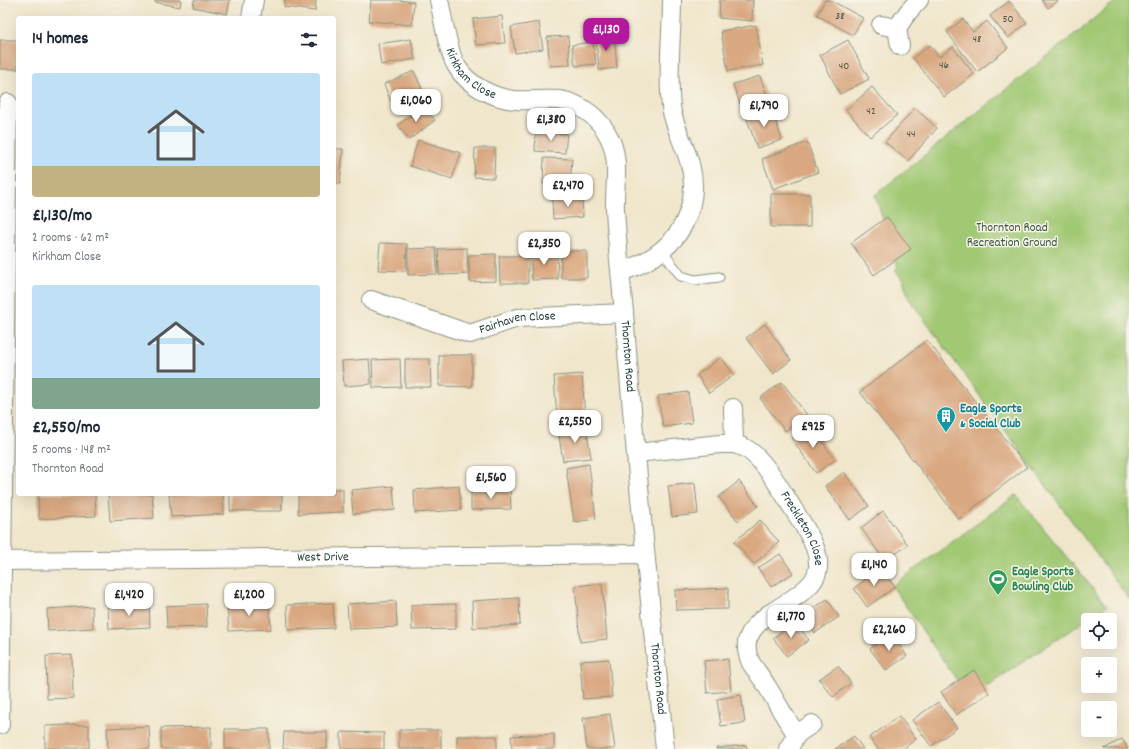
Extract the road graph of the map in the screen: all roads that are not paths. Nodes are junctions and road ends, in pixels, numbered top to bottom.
1 (254, 0) edge
2 (440, 0) edge
3 (672, 0) edge
4 (919, 0) edge
5 (252, 16) edge
6 (900, 46) dead end
7 (9, 103) edge
8 (662, 251) junction
9 (621, 272) junction
10 (719, 277) dead end
11 (371, 300) dead end
12 (624, 313) junction
13 (12, 322) edge
14 (733, 408) dead end
15 (734, 444) junction
16 (636, 453) junction
17 (645, 554) junction
18 (1, 561) junction
19 (0, 724) edge
20 (812, 724) dead end
21 (792, 742) edge
22 (665, 749) edge

1 - 5 street
2 - 9 street, Kirkham Close
3 - 8 street
4 - 6 street
7 - 13 street
8 - 9 street
8 - 10 lane
9 - 12 street, Thornton Road
11 - 12 street, Fairhaven Close
12 - 16 street, Thornton Road
13 - 18 street
14 - 15 street
15 - 16 street, Freckleton Close
15 - 21 street, Freckleton Close
16 - 17 street, Thornton Road
17 - 18 street, West Drive
17 - 22 street, Thornton Road
18 - 19 street
20 - 21 street, Freckleton Close

